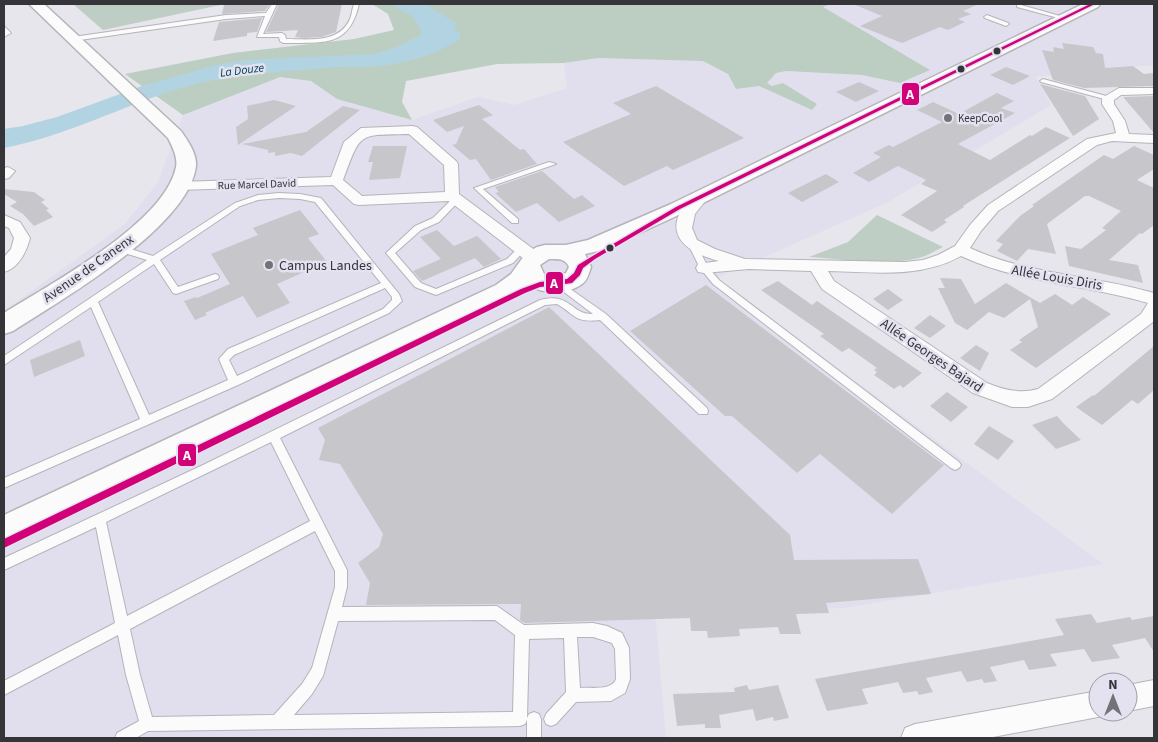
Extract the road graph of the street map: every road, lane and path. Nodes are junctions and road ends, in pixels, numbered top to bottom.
1 (36, 4) edge
2 (274, 4) edge
3 (356, 4) edge
4 (1019, 4) edge
5 (1093, 4) edge
6 (1040, 5) edge
7 (1029, 11) junction
8 (268, 14) junction
9 (987, 17) dead end
10 (1055, 17) junction
11 (1006, 24) dead end
12 (4, 28) edge
13 (4, 35) edge
14 (74, 39) junction
15 (1043, 81) dead end
16 (1154, 91) edge
17 (1108, 98) junction
18 (1123, 136) junction
19 (1154, 139) edge
20 (552, 164) dead end
21 (336, 181) junction
22 (178, 186) junction
23 (703, 195) junction
24 (454, 198) junction
25 (4, 220) edge
26 (516, 221) dead end
27 (692, 244) junction
28 (121, 249) junction
29 (961, 250) junction
30 (156, 260) junction
31 (749, 264) junction
32 (816, 265) junction
33 (4, 267) edge
34 (704, 268) junction
35 (554, 271) junction
36 (215, 277) dead end
37 (386, 284) junction
38 (1154, 299) edge
39 (93, 302) junction
40 (1154, 307) edge
41 (603, 316) junction
42 (4, 325) edge
43 (4, 361) edge
44 (234, 382) junction
45 (703, 411) dead end
46 (146, 421) junction
47 (274, 436) junction
48 (955, 465) dead end
49 (4, 483) edge
50 (100, 520) junction
51 (317, 524) junction
52 (4, 530) edge
53 (4, 544) edge
54 (4, 564) edge
55 (334, 614) junction
56 (123, 627) junction
57 (570, 630) junction
58 (522, 632) junction
59 (4, 688) edge
60 (1154, 693) edge
61 (573, 695) junction
62 (1138, 696) edge
63 (1088, 706) edge
64 (534, 719) dead end
65 (551, 719) dead end
66 (278, 722) junction
67 (147, 724) junction
68 (960, 735) edge
69 (122, 738) edge
70 (534, 738) edge
71 (915, 738) edge

1 - 14 main road
2 - 8 lane
3 - 8 lane
4 - 7 lane
5 - 10 main road
6 - 7 lane
6 - 10 lane
7 - 10 lane
7 - 10 lane
8 - 14 lane
9 - 11 lane
10 - 23 main road
12 - 13 lane
14 - 22 main road, Avenue de Canenx
15 - 17 lane
16 - 17 street
17 - 18 street
18 - 19 street
18 - 29 street
20 - 26 lane
21 - 22 street, Rue Marcel David
21 - 24 street
21 - 24 street
22 - 28 main road, Avenue de Canenx
23 - 27 street
23 - 35 main road
24 - 35 street
24 - 35 lane
25 - 33 street
27 - 31 street
27 - 34 lane
28 - 30 lane
28 - 42 main road, Avenue de Canenx
29 - 32 street
29 - 38 street, Allée Louis Diris
30 - 36 lane
30 - 37 lane
30 - 39 lane
31 - 32 street
31 - 34 street
32 - 40 street, Allée Georges Bajard
34 - 48 lane
35 - 41 lane
35 - 52 main road
35 - 53 main road
37 - 44 lane
37 - 44 lane
39 - 43 lane
39 - 46 lane
41 - 45 lane
41 - 47 lane
44 - 46 lane
46 - 49 lane
47 - 50 lane
47 - 51 lane
50 - 54 lane
50 - 56 lane
51 - 55 lane
51 - 56 lane
55 - 58 lane
55 - 66 lane
56 - 59 lane
56 - 67 lane
57 - 58 lane
57 - 61 lane
57 - 61 lane
58 - 66 lane
60 - 62 street
61 - 65 lane
63 - 68 street
64 - 70 lane
66 - 67 lane
67 - 69 lane
68 - 71 street

